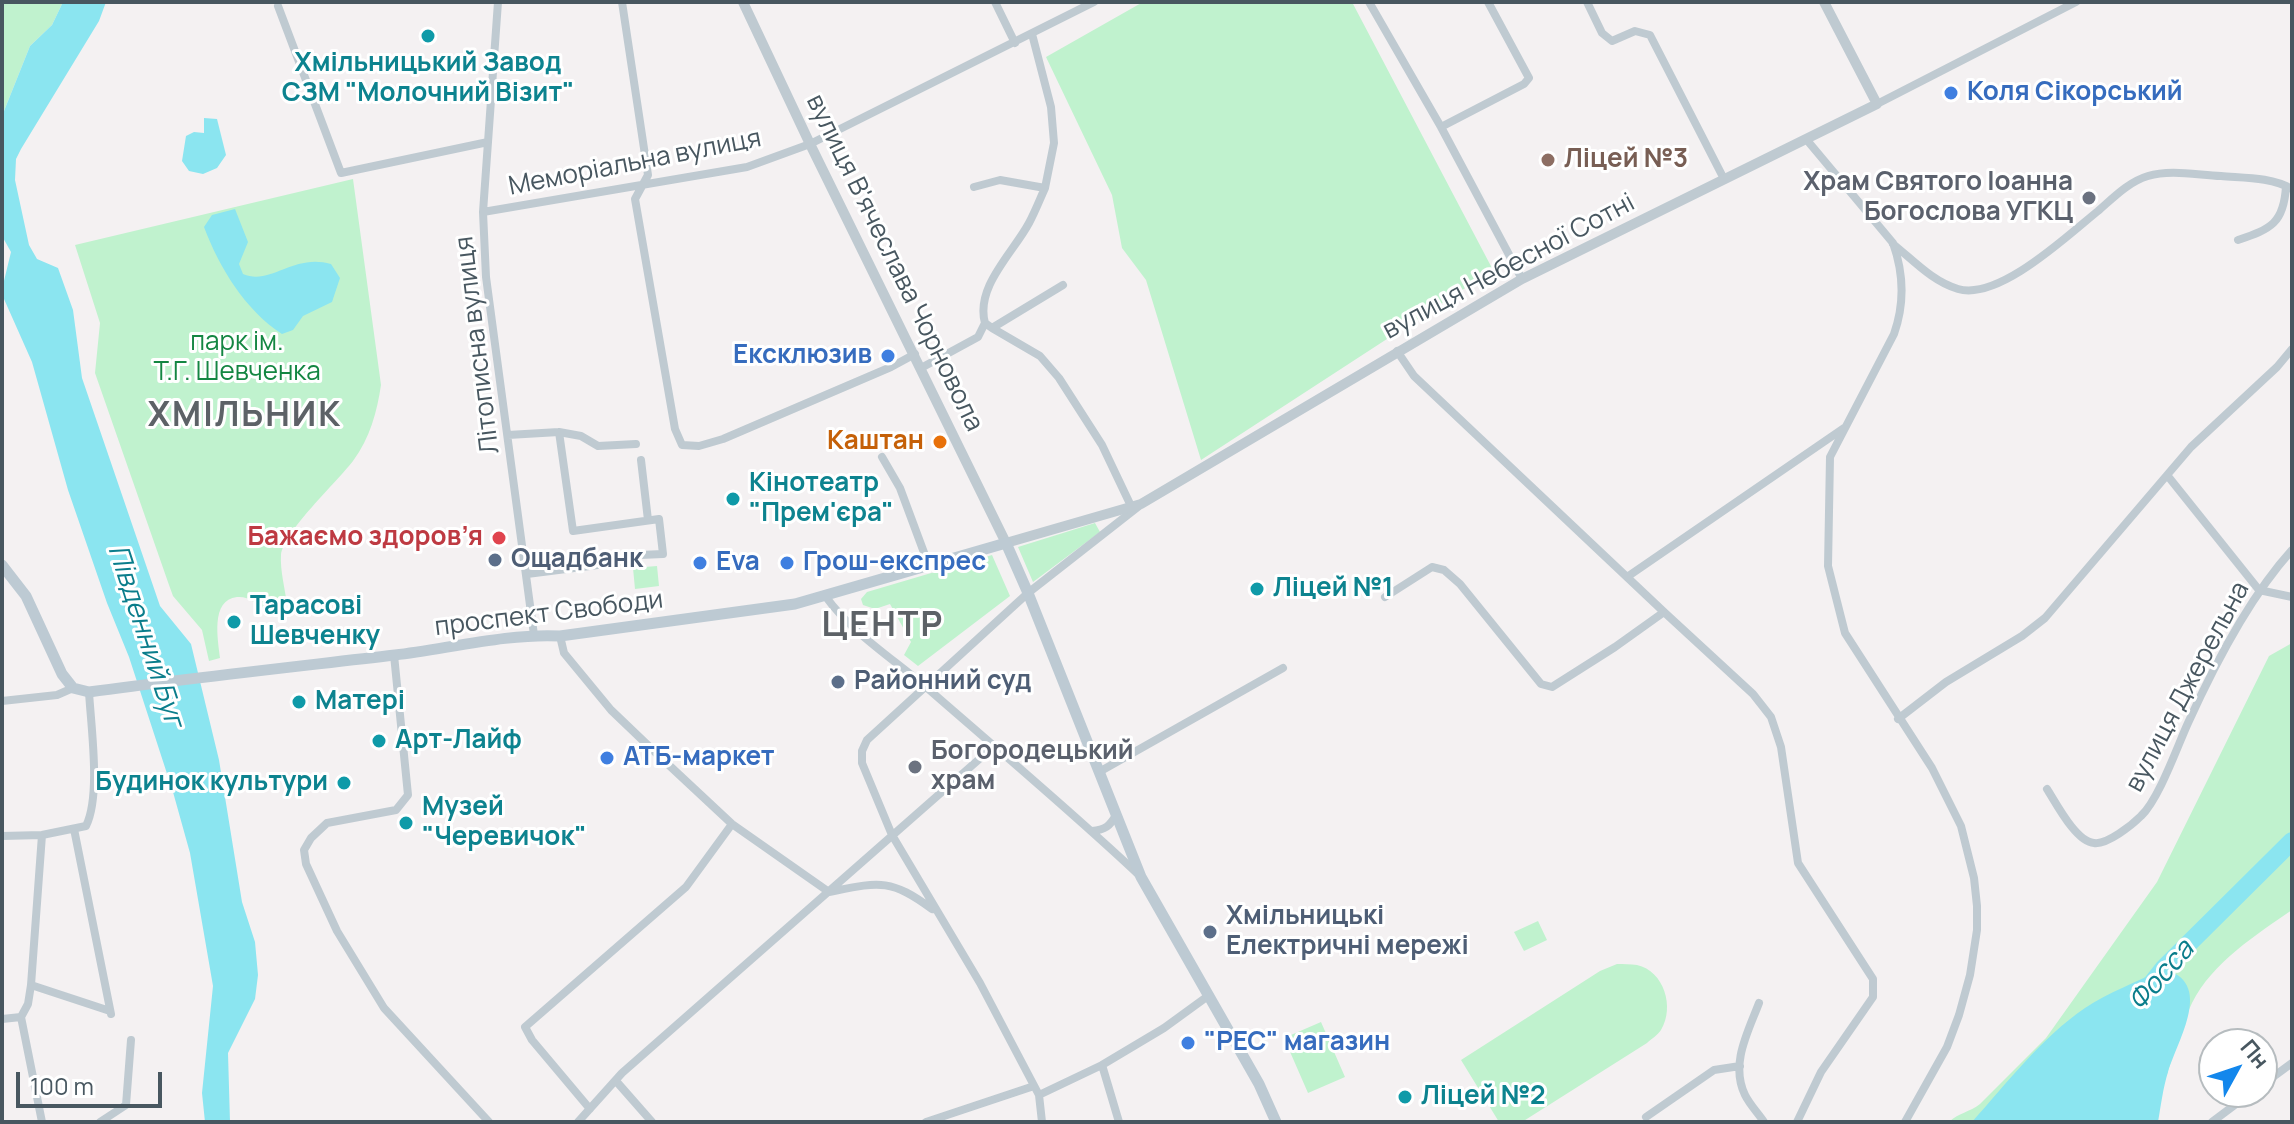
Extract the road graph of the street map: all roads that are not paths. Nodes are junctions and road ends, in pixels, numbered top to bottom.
1 (498, 2) edge
2 (622, 2) edge
3 (743, 2) edge
4 (995, 2) edge
5 (1094, 2) edge
6 (1369, 2) edge
7 (1488, 2) edge
8 (1587, 2) edge
9 (1824, 2) edge
10 (2076, 2) edge
11 (278, 6) dead end
12 (1032, 34) junction
13 (1015, 43) junction
14 (1877, 104) junction
15 (1441, 127) junction
16 (1806, 139) junction
17 (488, 142) junction
18 (810, 144) junction
19 (1724, 179) junction
20 (642, 186) junction
21 (974, 187) dead end
22 (2289, 187) edge
23 (1045, 188) junction
24 (483, 212) junction
25 (2238, 240) dead end
26 (1893, 243) junction
27 (1522, 279) junction
28 (1063, 285) dead end
29 (988, 326) junction
30 (2292, 349) edge
31 (1397, 351) junction
32 (915, 354) junction
33 (921, 368) junction
34 (1846, 427) junction
35 (559, 432) junction
36 (508, 435) junction
37 (636, 444) dead end
38 (882, 457) dead end
39 (641, 460) dead end
40 (2167, 475) junction
41 (1136, 505) junction
42 (648, 520) junction
43 (1006, 543) junction
44 (2292, 550) edge
45 (2, 565) edge
46 (929, 566) junction
47 (527, 574) junction
48 (1627, 577) junction
49 (2259, 590) junction
50 (1028, 593) junction
51 (826, 597) junction
52 (1385, 597) dead end
53 (2292, 597) edge
54 (1664, 612) junction
55 (534, 635) junction
56 (560, 636) junction
57 (394, 655) junction
58 (1283, 668) dead end
59 (925, 685) junction
60 (73, 688) junction
61 (89, 692) junction
62 (2, 701) edge
63 (1898, 719) junction
64 (993, 747) junction
65 (1099, 772) junction
66 (2047, 789) dead end
67 (1116, 815) junction
68 (732, 824) junction
69 (74, 829) junction
70 (1092, 831) junction
71 (42, 835) junction
72 (892, 835) junction
73 (2, 836) edge
74 (1141, 877) junction
75 (829, 892) junction
76 (936, 912) junction
77 (31, 985) junction
78 (1208, 996) junction
79 (1759, 1003) dead end
80 (21, 1017) junction
81 (2, 1019) edge
82 (131, 1040) dead end
83 (1102, 1065) junction
84 (1740, 1066) junction
85 (616, 1081) junction
86 (1036, 1090) junction
87 (2231, 1108) edge
88 (590, 1109) junction
89 (1646, 1117) dead end
90 (42, 1122) edge
91 (100, 1122) edge
92 (489, 1122) edge
93 (578, 1122) edge
94 (652, 1122) edge
95 (926, 1122) edge
96 (1042, 1122) edge
97 (1119, 1122) edge
98 (1276, 1122) edge
99 (1764, 1122) edge
100 (1797, 1122) edge
101 (1905, 1122) edge
102 (2212, 1122) edge

1 - 17 street, Літописна вулиця
2 - 20 street
3 - 18 street, вулиця В'ячеслава Чорновола
4 - 13 street
5 - 12 street, Меморіальна вулиця
6 - 15 street
7 - 15 street
8 - 19 street
9 - 14 street
10 - 14 street, вулиця Небесної Сотні
11 - 17 street
12 - 13 street, Меморіальна вулиця
12 - 23 street
13 - 18 street, Меморіальна вулиця
14 - 16 street, вулиця Небесної Сотні
15 - 27 street
16 - 19 street, вулиця Небесної Сотні
16 - 26 street
17 - 24 street, Літописна вулиця
18 - 20 street, Меморіальна вулиця
18 - 32 street, вулиця В'ячеслава Чорновола
19 - 27 street, вулиця Небесної Сотні
20 - 24 street, Меморіальна вулиця
20 - 32 street
21 - 23 street
22 - 25 street
22 - 26 street
23 - 29 street
24 - 36 street, Літописна вулиця
26 - 34 street
27 - 31 street, вулиця Небесної Сотні
28 - 29 street
29 - 33 street
29 - 41 street
30 - 40 street
31 - 41 street, вулиця Небесної Сотні
31 - 48 street
32 - 33 street, вулиця В'ячеслава Чорновола
33 - 43 street, вулиця В'ячеслава Чорновола
34 - 48 street
34 - 63 street
35 - 36 street
35 - 37 street
35 - 42 street
36 - 47 street, Літописна вулиця
38 - 46 street
39 - 42 street
40 - 49 street
40 - 63 street
41 - 43 street, вулиця Небесної Сотні
41 - 50 street
42 - 47 street
43 - 46 main road, проспект Свободи
43 - 50 main road
44 - 49 street, вулиця Джерельна
45 - 60 main road
46 - 51 main road, проспект Свободи
47 - 55 street, Літописна вулиця
48 - 54 street
49 - 53 street
49 - 66 street, вулиця Джерельна
50 - 59 street
50 - 65 main road
51 - 56 main road, проспект Свободи
51 - 59 street
52 - 54 street
54 - 100 street
55 - 56 main road, проспект Свободи
55 - 57 main road, проспект Свободи
56 - 68 street
57 - 61 main road, проспект Свободи
57 - 92 street
58 - 65 street
59 - 64 street
59 - 72 street
60 - 61 main road
60 - 62 street
61 - 69 street
63 - 101 street
64 - 70 street
64 - 72 street
65 - 67 main road
67 - 70 street
67 - 74 main road
68 - 75 street
68 - 88 street
69 - 71 street
69 - 77 street
70 - 74 street
71 - 73 street
71 - 77 street
72 - 75 street
72 - 76 street
74 - 78 main road
75 - 76 street
75 - 85 street
76 - 86 street
77 - 80 street
78 - 83 street
78 - 98 main road
79 - 84 street
80 - 81 street
80 - 90 street
82 - 91 street
83 - 86 street
83 - 97 street
84 - 89 street
84 - 99 street
85 - 88 street
85 - 94 street
86 - 95 street
86 - 96 street
87 - 102 street
88 - 93 street

